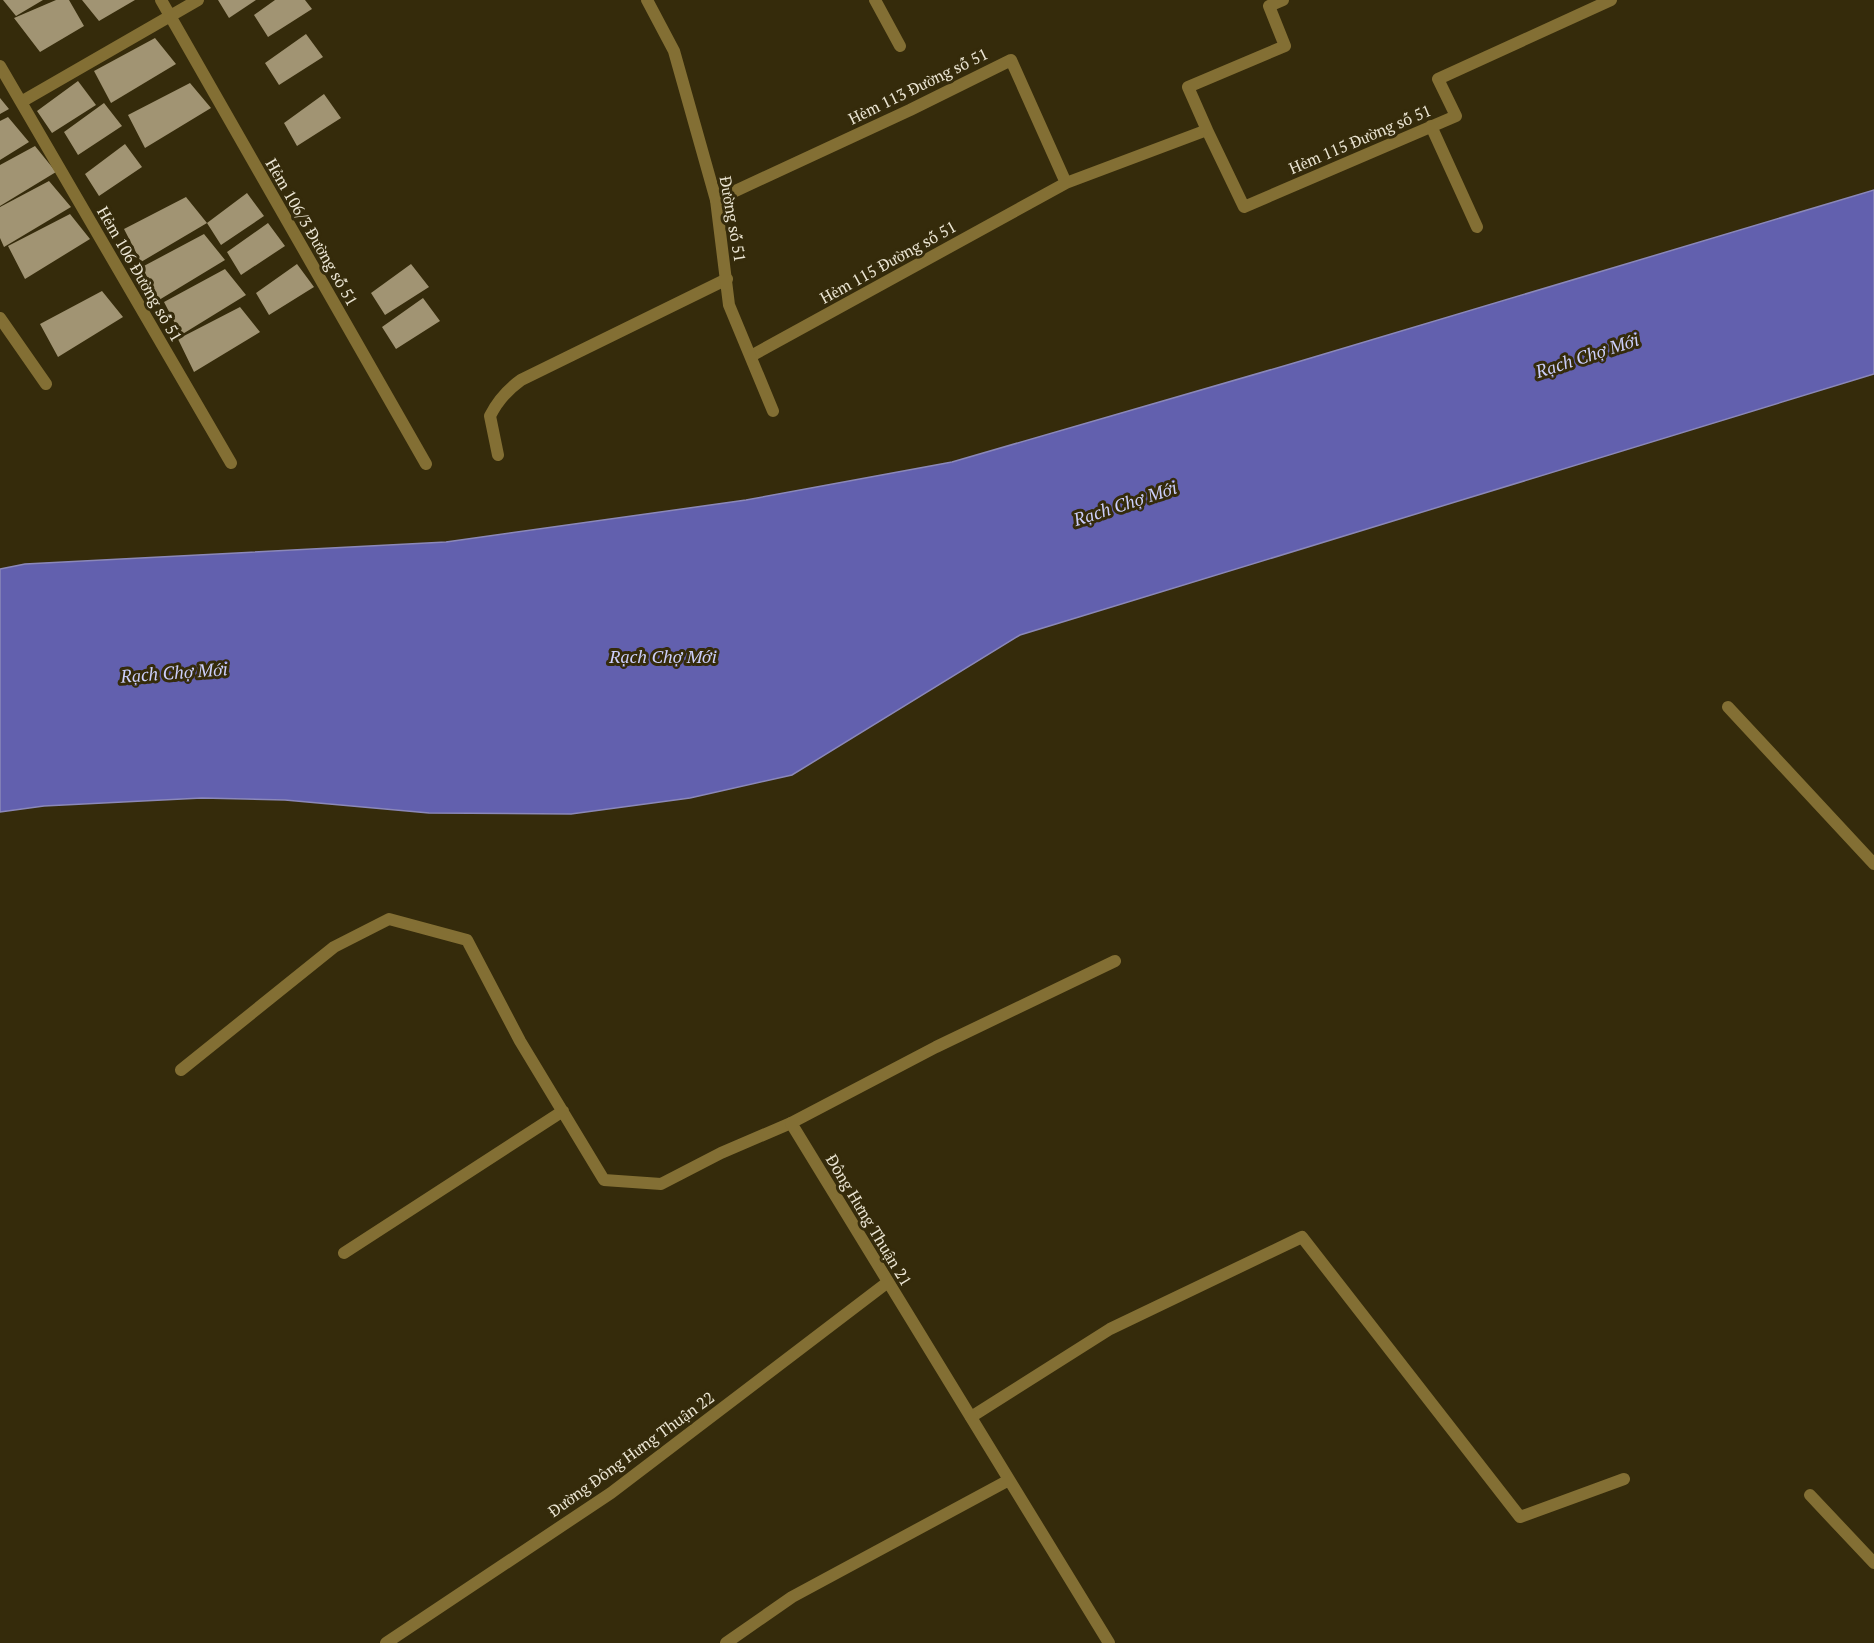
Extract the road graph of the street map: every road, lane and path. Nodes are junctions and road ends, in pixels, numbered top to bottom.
1 (161, 0) edge
2 (198, 0) edge
3 (647, 0) edge
4 (875, 0) edge
5 (1283, 0) edge
6 (1611, 0) edge
7 (170, 17) junction
8 (900, 46) dead end
9 (0, 66) edge
10 (21, 102) junction
11 (1431, 126) junction
12 (1207, 130) junction
13 (1065, 183) junction
14 (716, 200) junction
15 (1477, 227) dead end
16 (727, 279) junction
17 (0, 318) edge
18 (751, 356) junction
19 (46, 384) dead end
20 (773, 411) dead end
21 (498, 454) dead end
22 (231, 463) dead end
23 (426, 464) dead end
24 (1728, 707) dead end
25 (1874, 864) edge
26 (1115, 961) dead end
27 (181, 1070) dead end
28 (563, 1111) junction
29 (791, 1123) junction
30 (344, 1253) dead end
31 (888, 1282) junction
32 (971, 1417) junction
33 (1624, 1479) dead end
34 (1009, 1480) junction
35 (1810, 1494) dead end
36 (1874, 1563) edge
37 (386, 1643) edge
38 (726, 1643) edge
39 (1108, 1643) edge

1 - 7 street, Hẻm 106/3 Đường số 51
2 - 7 street
3 - 14 street, Đường số 51
4 - 8 street
5 - 12 street, Hẻm 115 Đường số 51
6 - 11 street, Hẻm 115 Đường số 51
7 - 10 street
7 - 23 street, Hẻm 106/3 Đường số 51
9 - 10 street, Hẻm 106 Đường số 51
10 - 22 street, Hẻm 106 Đường số 51
11 - 12 street, Hẻm 115 Đường số 51
11 - 15 street
12 - 13 street, Hẻm 115 Đường số 51
13 - 14 street, Hẻm 113 Đường số 51
13 - 18 street, Hẻm 115 Đường số 51
14 - 16 street, Đường số 51
16 - 18 street, Đường số 51
16 - 21 street
17 - 19 street
18 - 20 street, Đường số 51
24 - 25 street
26 - 29 street
27 - 28 street
28 - 29 street
28 - 30 street
29 - 31 street, Đông Hưng Thuận 21
31 - 32 street, Đông Hưng Thuận 21
31 - 37 street, Đường Đông Hưng Thuận 22
32 - 33 street
32 - 34 street, Đông Hưng Thuận 21
34 - 38 street
34 - 39 street, Đông Hưng Thuận 21
35 - 36 street

